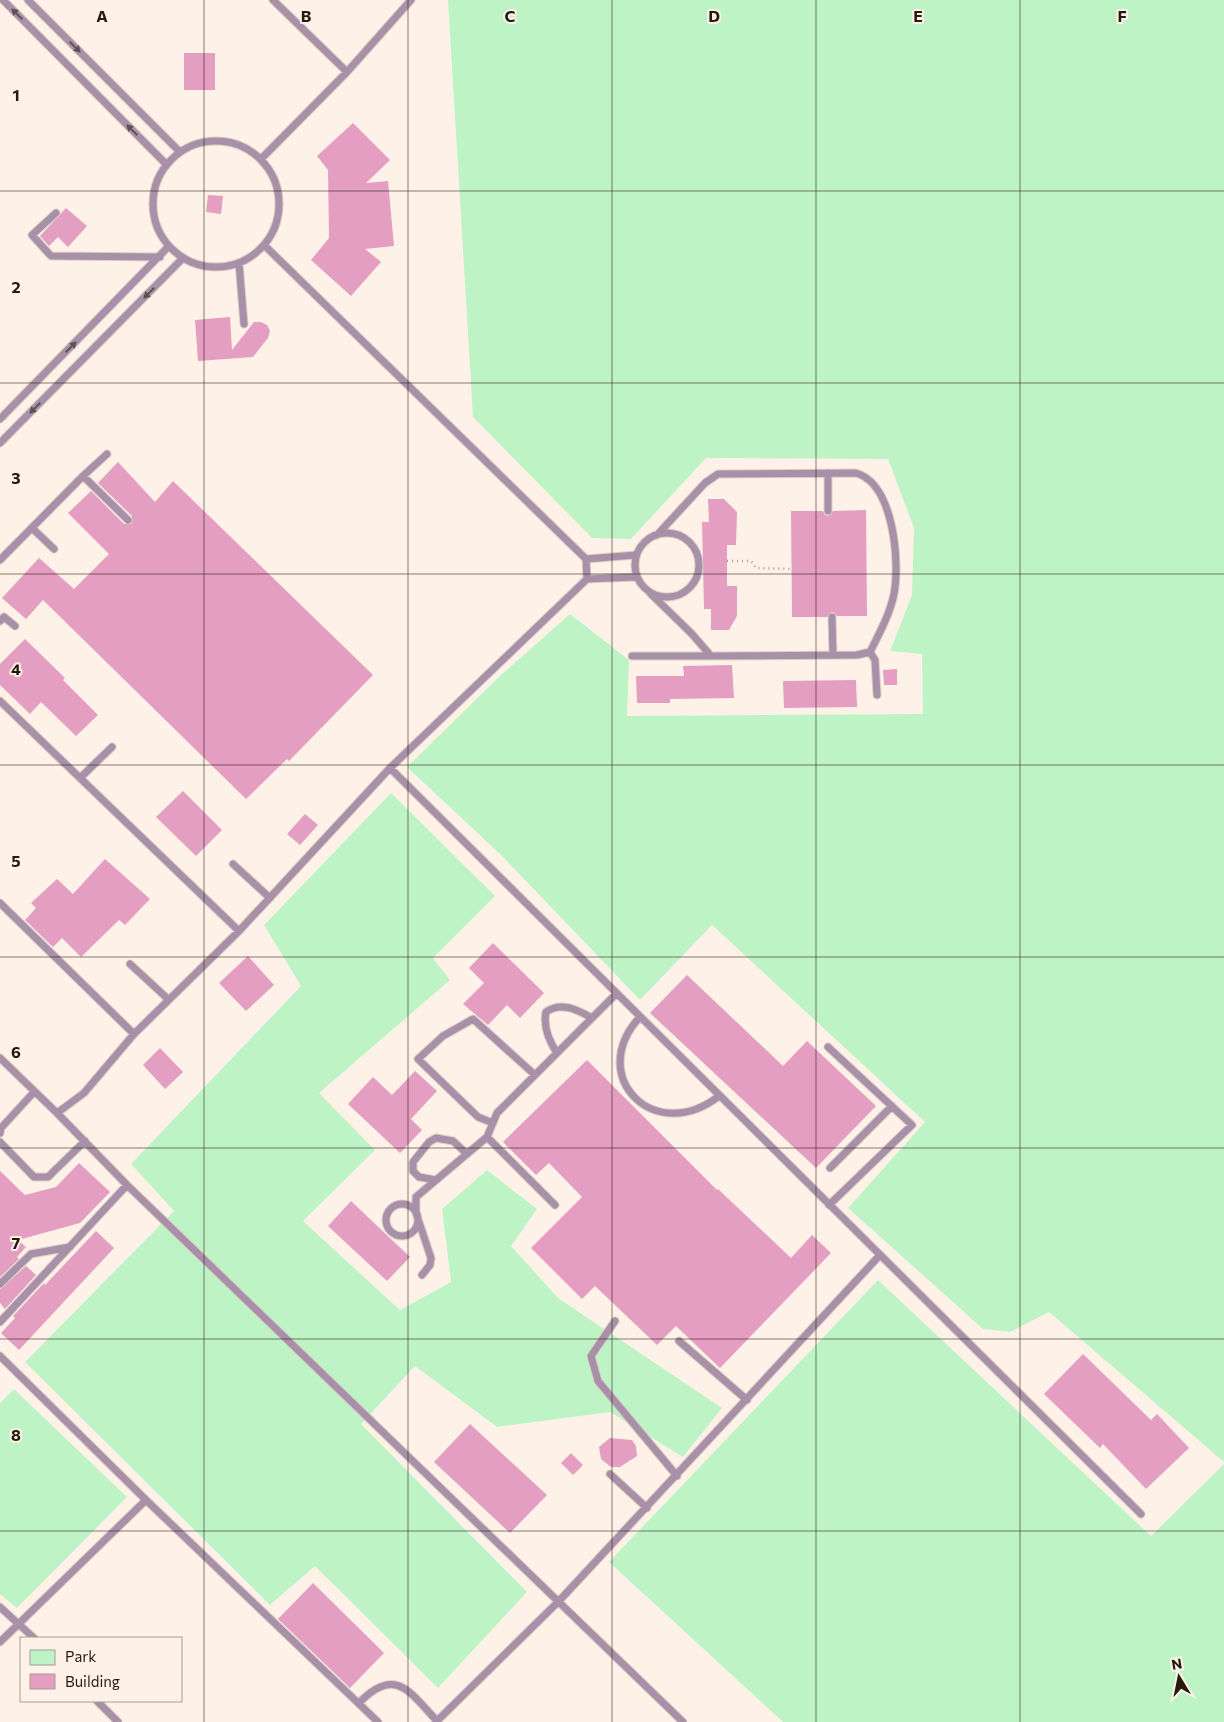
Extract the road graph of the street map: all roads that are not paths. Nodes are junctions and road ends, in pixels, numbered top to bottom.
1 (2, 0) edge
2 (28, 0) edge
3 (272, 0) edge
4 (411, 0) edge
5 (347, 72) junction
6 (180, 152) junction
7 (262, 160) junction
8 (166, 164) junction
9 (56, 213) dead end
10 (264, 245) junction
11 (168, 246) junction
12 (160, 256) junction
13 (184, 258) junction
14 (239, 263) junction
15 (244, 324) dead end
16 (0, 419) edge
17 (0, 443) edge
18 (108, 454) dead end
19 (828, 473) junction
20 (83, 476) junction
21 (828, 511) dead end
22 (128, 520) dead end
23 (32, 528) junction
24 (657, 535) junction
25 (54, 549) dead end
26 (636, 555) junction
27 (586, 559) junction
28 (0, 560) edge
29 (636, 577) junction
30 (587, 579) junction
31 (650, 593) junction
32 (832, 616) dead end
33 (0, 621) edge
34 (15, 626) dead end
35 (870, 652) junction
36 (833, 655) junction
37 (632, 656) dead end
38 (711, 656) junction
39 (877, 695) dead end
40 (0, 701) edge
41 (112, 747) dead end
42 (390, 768) junction
43 (80, 778) junction
44 (233, 864) dead end
45 (270, 898) junction
46 (0, 903) edge
47 (239, 931) junction
48 (130, 964) dead end
49 (616, 994) junction
50 (168, 999) junction
51 (592, 1018) junction
52 (639, 1018) junction
53 (134, 1034) junction
54 (828, 1047) dead end
55 (557, 1054) junction
56 (0, 1058) edge
57 (535, 1075) junction
58 (34, 1092) junction
59 (718, 1096) junction
60 (892, 1106) junction
61 (57, 1112) junction
62 (493, 1123) junction
63 (0, 1133) edge
64 (487, 1137) junction
65 (85, 1141) junction
66 (0, 1142) edge
67 (467, 1154) junction
68 (830, 1168) dead end
69 (436, 1180) junction
70 (127, 1185) junction
71 (556, 1205) dead end
72 (829, 1206) junction
73 (416, 1213) junction
74 (70, 1247) junction
75 (880, 1256) junction
76 (422, 1275) dead end
77 (0, 1284) edge
78 (615, 1321) dead end
79 (0, 1322) edge
80 (679, 1341) dead end
81 (2, 1360) edge
82 (747, 1400) junction
83 (610, 1474) dead end
84 (677, 1476) junction
85 (146, 1500) junction
86 (646, 1508) junction
87 (1141, 1514) dead end
88 (559, 1601) junction
89 (0, 1607) edge
90 (18, 1623) junction
91 (33, 1637) edge
92 (0, 1642) edge
93 (98, 1702) edge
94 (359, 1703) junction
95 (436, 1721) edge
96 (118, 1722) edge
97 (378, 1722) edge
98 (683, 1722) edge

8 -> 1 lane
2 -> 6 lane
3 - 5 lane
4 - 5 lane
5 - 7 lane
6 - 7 lane
6 - 8 lane
7 - 10 lane
8 - 11 lane
9 - 12 lane
10 - 14 lane
10 - 27 lane
11 - 12 lane
11 - 13 lane
16 -> 12 lane
13 - 14 lane
13 -> 17 lane
14 - 15 lane
18 - 20 lane
19 - 21 lane
19 - 24 lane
19 - 35 lane
20 - 22 lane
20 - 23 lane
23 - 25 lane
23 - 28 lane
24 - 26 lane
24 - 31 lane
26 - 27 lane
26 - 29 lane
27 - 30 lane
29 - 30 lane
29 - 31 lane
30 - 42 lane
31 - 38 lane
32 - 36 lane
33 - 34 lane
35 - 36 lane
35 - 39 lane
36 - 38 lane
37 - 38 lane
40 - 43 lane
41 - 43 lane
42 - 45 lane
42 - 49 lane
43 - 47 lane
44 - 45 lane
45 - 47 lane
46 - 53 lane
47 - 50 lane
48 - 50 lane
49 - 51 lane
49 - 52 lane
50 - 53 lane
51 - 55 lane
51 - 55 lane
52 - 59 lane
52 - 59 lane
53 - 61 lane
54 - 60 lane
55 - 57 lane
56 - 58 lane
57 - 62 lane
57 - 62 lane
58 - 61 lane
58 - 63 lane
59 - 72 lane
60 - 68 lane
60 - 72 lane
61 - 65 lane
62 - 64 lane
64 - 67 lane
64 - 71 lane
65 - 66 lane
65 - 70 lane
67 - 69 lane
67 - 69 lane
69 - 73 lane
70 - 74 lane
70 - 88 lane
72 - 75 lane
73 - 73 lane
73 - 76 lane
74 - 77 lane
74 - 79 lane
75 - 82 lane
75 - 87 lane
78 - 84 lane
80 - 82 lane
81 - 85 lane
82 - 84 lane
83 - 86 lane
84 - 86 lane
85 - 90 lane
85 - 94 lane
86 - 88 lane
88 - 95 lane
88 - 98 lane
89 - 90 lane
90 - 91 lane
90 - 92 lane
93 - 96 lane
94 - 95 lane
94 - 97 lane

